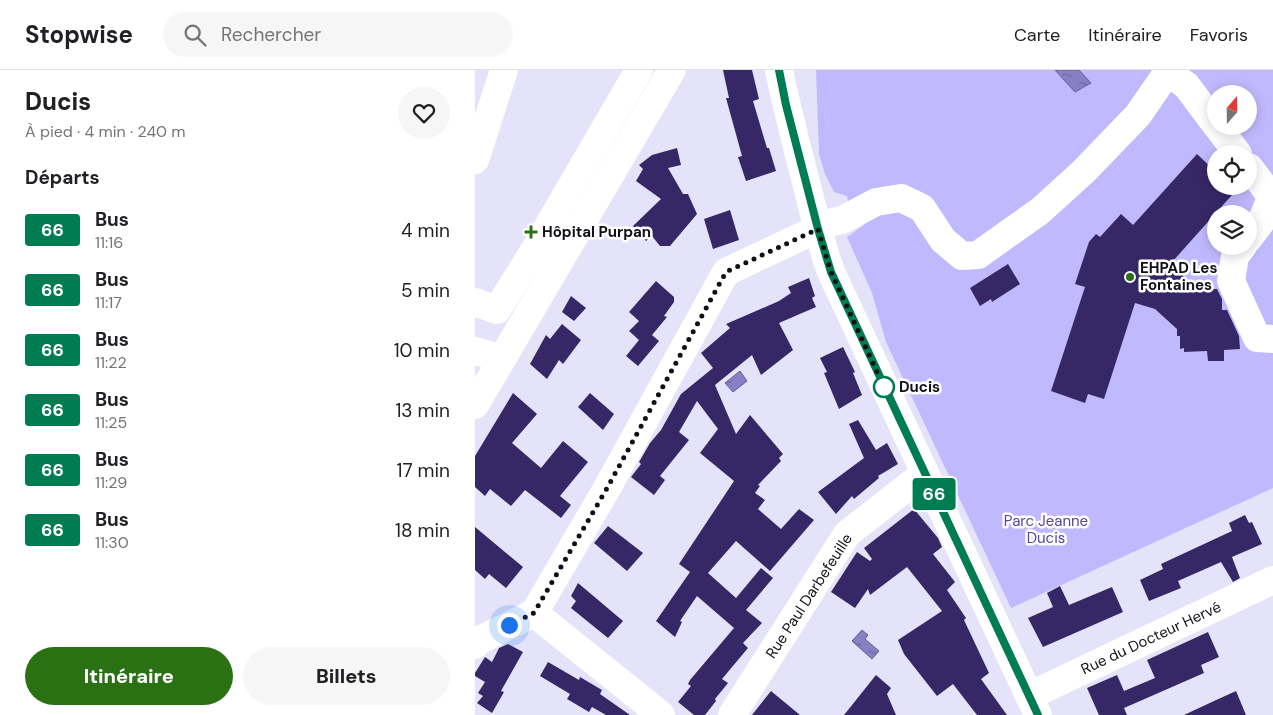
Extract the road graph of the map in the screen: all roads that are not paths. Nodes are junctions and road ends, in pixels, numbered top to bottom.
1 (485, 70) edge
2 (504, 70) edge
3 (639, 70) edge
4 (672, 70) edge
5 (779, 70) edge
6 (1169, 71) edge
7 (475, 101) edge
8 (1207, 113) edge
9 (475, 160) edge
10 (1257, 176) edge
11 (1272, 194) edge
12 (1257, 227) edge
13 (818, 229) junction
14 (1236, 255) edge
15 (475, 302) edge
16 (1273, 339) edge
17 (475, 351) edge
18 (502, 359) junction
19 (475, 405) edge
20 (925, 475) junction
21 (1273, 580) edge
22 (534, 613) junction
23 (475, 645) edge
24 (1033, 705) edge
25 (661, 715) edge
26 (732, 715) edge

1 - 7 street
2 - 9 street
3 - 15 street
4 - 18 street
5 - 13 street
6 - 8 street
6 - 13 street
10 - 11 street
11 - 12 street
13 - 20 street
13 - 22 street
14 - 16 street
17 - 18 street
18 - 19 street
20 - 24 street
20 - 26 street, Rue Paul Darbefeuille
21 - 24 street, Rue du Docteur Hervé
22 - 23 street
22 - 25 street

